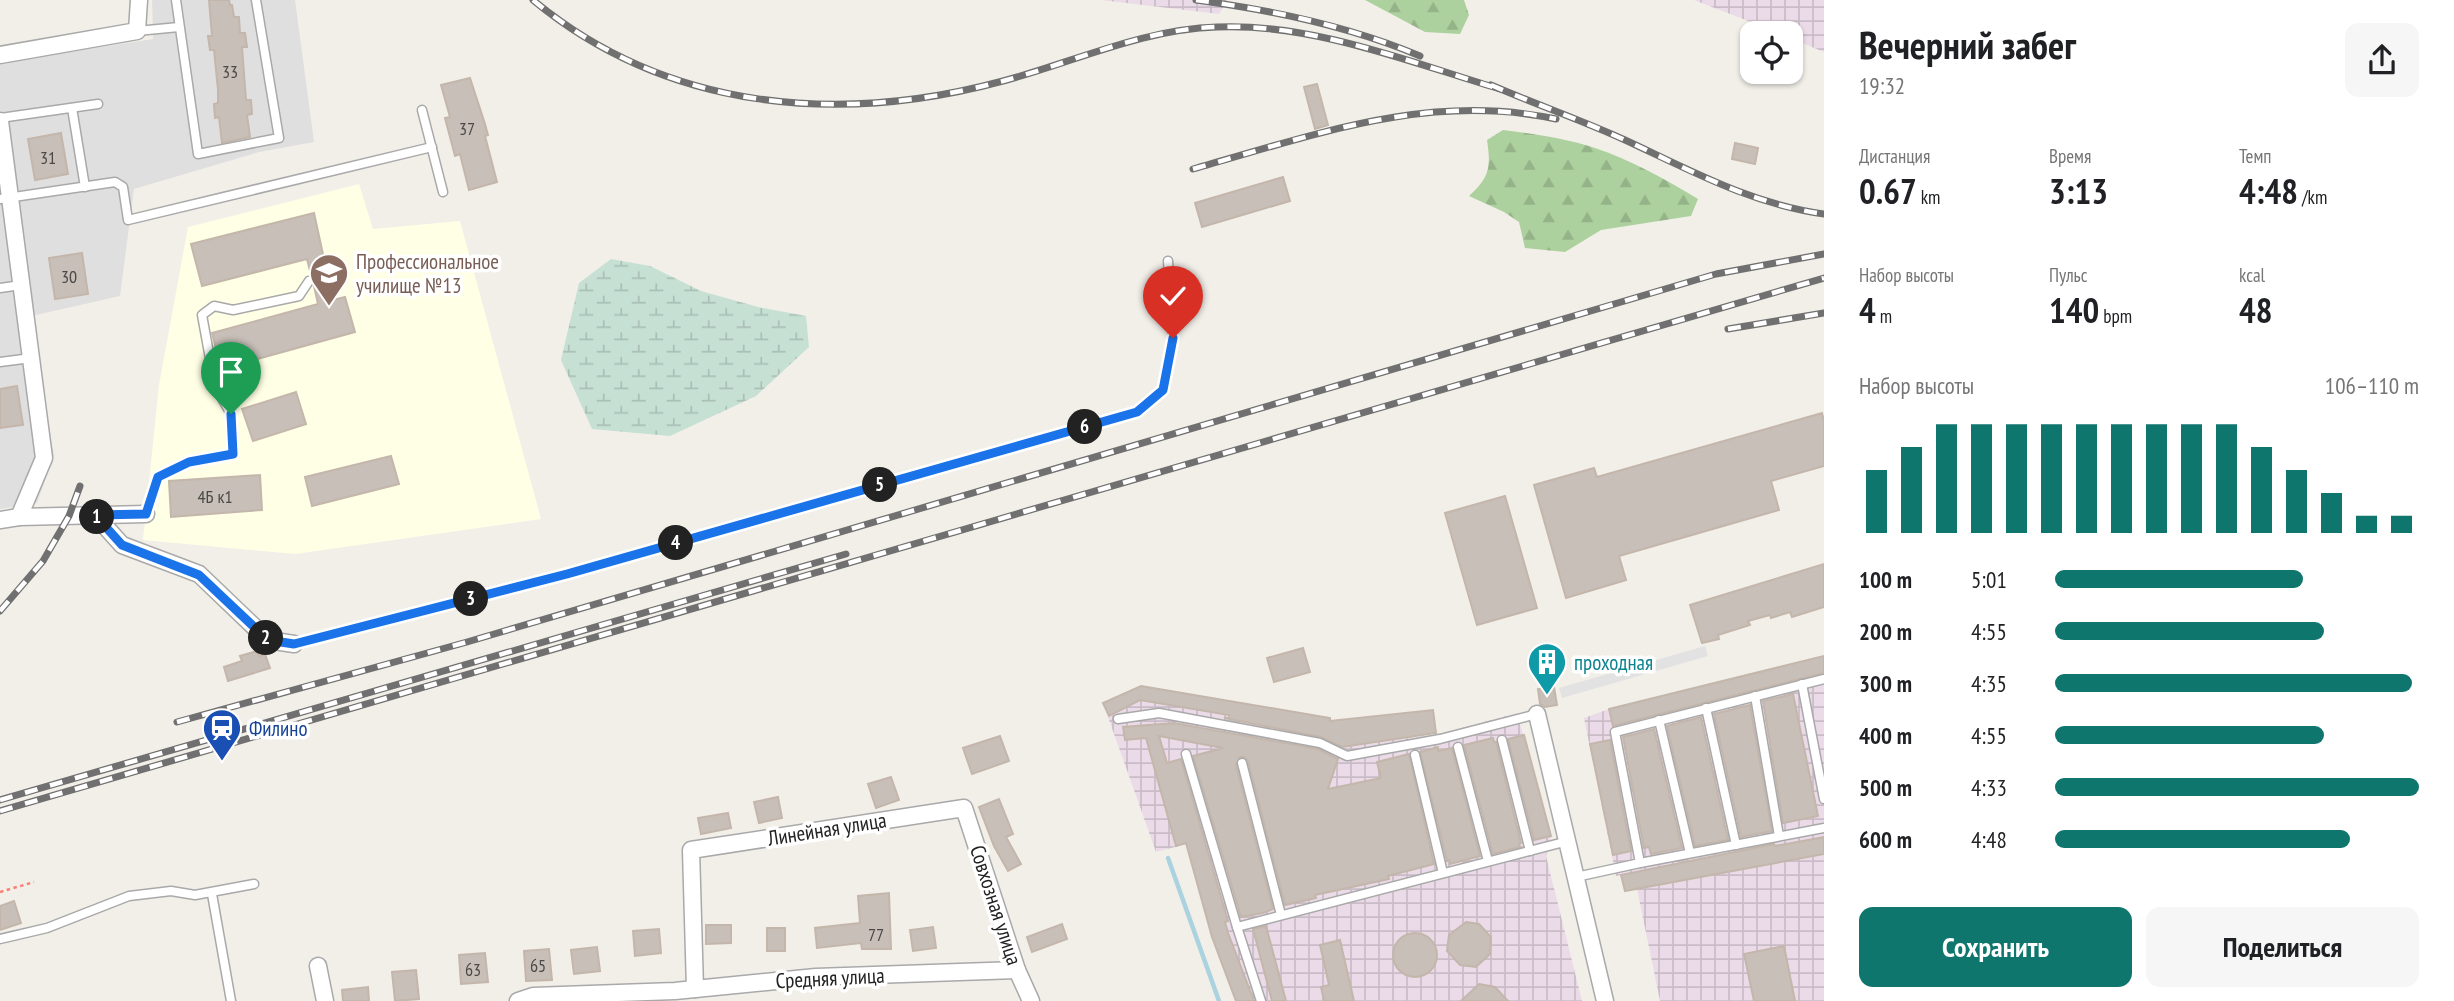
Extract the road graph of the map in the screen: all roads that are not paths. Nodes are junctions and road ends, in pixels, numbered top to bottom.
1 (139, 0) edge
2 (176, 0) edge
3 (256, 0) edge
4 (180, 27) junction
5 (137, 31) junction
6 (0, 55) edge
7 (98, 104) dead end
8 (72, 108) junction
9 (422, 110) dead end
10 (0, 119) edge
11 (432, 147) junction
12 (85, 187) junction
13 (443, 192) dead end
14 (5, 199) edge
15 (1168, 261) dead end
16 (309, 281) dead end
17 (21, 285) junction
18 (0, 288) edge
19 (31, 358) junction
20 (0, 362) edge
21 (146, 514) joint
22 (95, 515) junction
23 (19, 517) junction
24 (0, 520) edge
25 (294, 644) joint
26 (1824, 678) edge
27 (1802, 684) junction
28 (1755, 696) junction
29 (1706, 708) junction
30 (1537, 715) joint
31 (1118, 719) dead end
32 (1660, 720) junction
33 (1502, 740) dead end
34 (1458, 747) dead end
35 (1186, 754) dead end
36 (1415, 755) dead end
37 (1242, 763) dead end
38 (1824, 799) edge
39 (964, 808) joint
40 (1824, 828) edge
41 (1779, 836) junction
42 (1568, 841) junction
43 (1735, 845) junction
44 (1530, 851) junction
45 (1690, 853) junction
46 (1488, 862) junction
47 (1640, 863) junction
48 (1443, 873) junction
49 (1576, 877) junction
50 (254, 884) dead end
51 (212, 894) junction
52 (1281, 915) junction
53 (1237, 927) junction
54 (0, 939) edge
55 (318, 966) dead end
56 (1017, 970) junction
57 (695, 989) junction
58 (675, 996) edge
59 (231, 1001) edge
60 (325, 1001) edge
61 (518, 1001) edge
62 (1031, 1001) edge
63 (1261, 1001) edge
64 (1605, 1001) edge

1 - 5 street
2 - 4 lane
3 - 4 lane
4 - 5 lane
5 - 6 street
7 - 8 lane
8 - 10 lane
8 - 12 lane
9 - 11 lane
10 - 14 street
11 - 12 lane
11 - 13 lane
12 - 14 lane
14 - 17 street
15 - 25 lane
16 - 21 lane
17 - 18 lane
17 - 19 street
19 - 20 lane
19 - 23 street
21 - 22 street
22 - 23 street
22 - 25 street
23 - 24 street
26 - 27 lane
27 - 28 lane
27 - 38 lane
28 - 29 lane
28 - 41 lane
29 - 32 lane
29 - 43 lane
30 - 31 lane
30 - 42 street
32 - 45 lane
32 - 47 lane
33 - 44 lane
34 - 46 lane
35 - 53 lane
36 - 48 lane
37 - 52 lane
39 - 56 street, Совхозная улица
39 - 57 street, Линейная улица
40 - 41 lane
41 - 43 lane
42 - 44 lane
42 - 49 street
43 - 45 lane
44 - 46 lane
45 - 47 lane
46 - 48 lane
47 - 49 lane
48 - 52 lane
49 - 64 street
50 - 51 lane
51 - 54 lane
51 - 59 lane
52 - 53 lane
53 - 63 lane
55 - 60 street
56 - 57 street, Средняя улица
56 - 62 street, Совхозная улица
57 - 58 street, Средняя улица
58 - 61 street, Средняя улица

